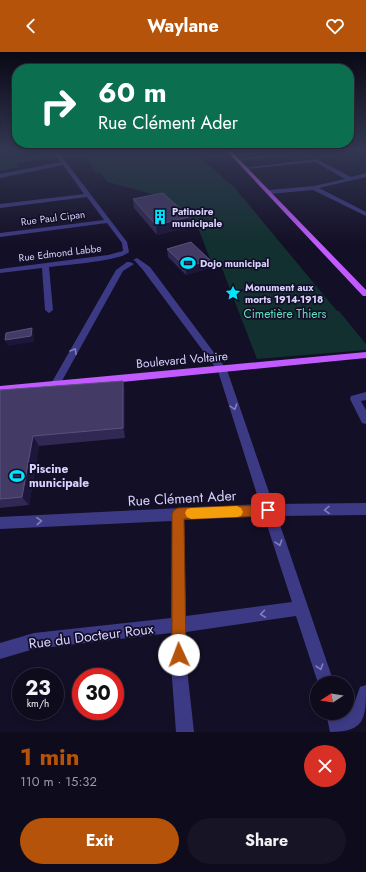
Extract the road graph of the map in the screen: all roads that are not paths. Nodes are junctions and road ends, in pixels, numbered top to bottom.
1 (77, 181) edge
2 (258, 181) edge
3 (343, 181) edge
4 (314, 188) junction
5 (269, 192) junction
6 (88, 195) junction
7 (0, 206) edge
8 (366, 214) edge
9 (108, 221) junction
10 (0, 235) edge
11 (126, 243) junction
12 (131, 254) junction
13 (122, 256) junction
14 (133, 263) junction
15 (45, 265) junction
16 (0, 271) edge
17 (366, 294) edge
18 (49, 310) dead end
19 (366, 355) edge
20 (222, 370) junction
21 (55, 385) junction
22 (0, 390) edge
23 (366, 396) edge
24 (366, 420) edge
25 (366, 509) edge
26 (268, 510) junction
27 (178, 514) junction
28 (0, 524) edge
29 (301, 608) junction
30 (178, 625) junction
31 (0, 651) edge
32 (324, 676) edge
33 (366, 693) edge
34 (337, 723) edge
35 (184, 732) edge

1 - 6 street
2 - 5 main road
3 - 4 street
4 - 5 street
4 - 8 street
5 - 17 main road
6 - 7 street
6 - 9 street
9 - 10 street, Rue Paul Cipan
9 - 11 street
11 - 12 street
11 - 13 street
12 - 13 street, Rue Edmond Labbe
12 - 14 street
13 - 14 street
13 - 15 street, Rue Edmond Labbe
14 - 20 street
21 -> 14 street
15 - 16 street, Rue Edmond Labbe
15 - 18 street
19 - 20 main road, Boulevard Voltaire
20 - 21 main road, Boulevard Voltaire
20 -> 26 street
21 - 22 main road, Boulevard Voltaire
23 - 24 street
25 -> 26 street, Rue Clément Ader
26 - 27 street, Rue Clément Ader
26 -> 29 street
28 -> 27 street, Rue Clément Ader
27 - 30 street
29 -> 30 street, Rue du Docteur Roux
29 -> 32 street
30 - 31 street, Rue du Docteur Roux
30 - 35 street
33 - 34 street

